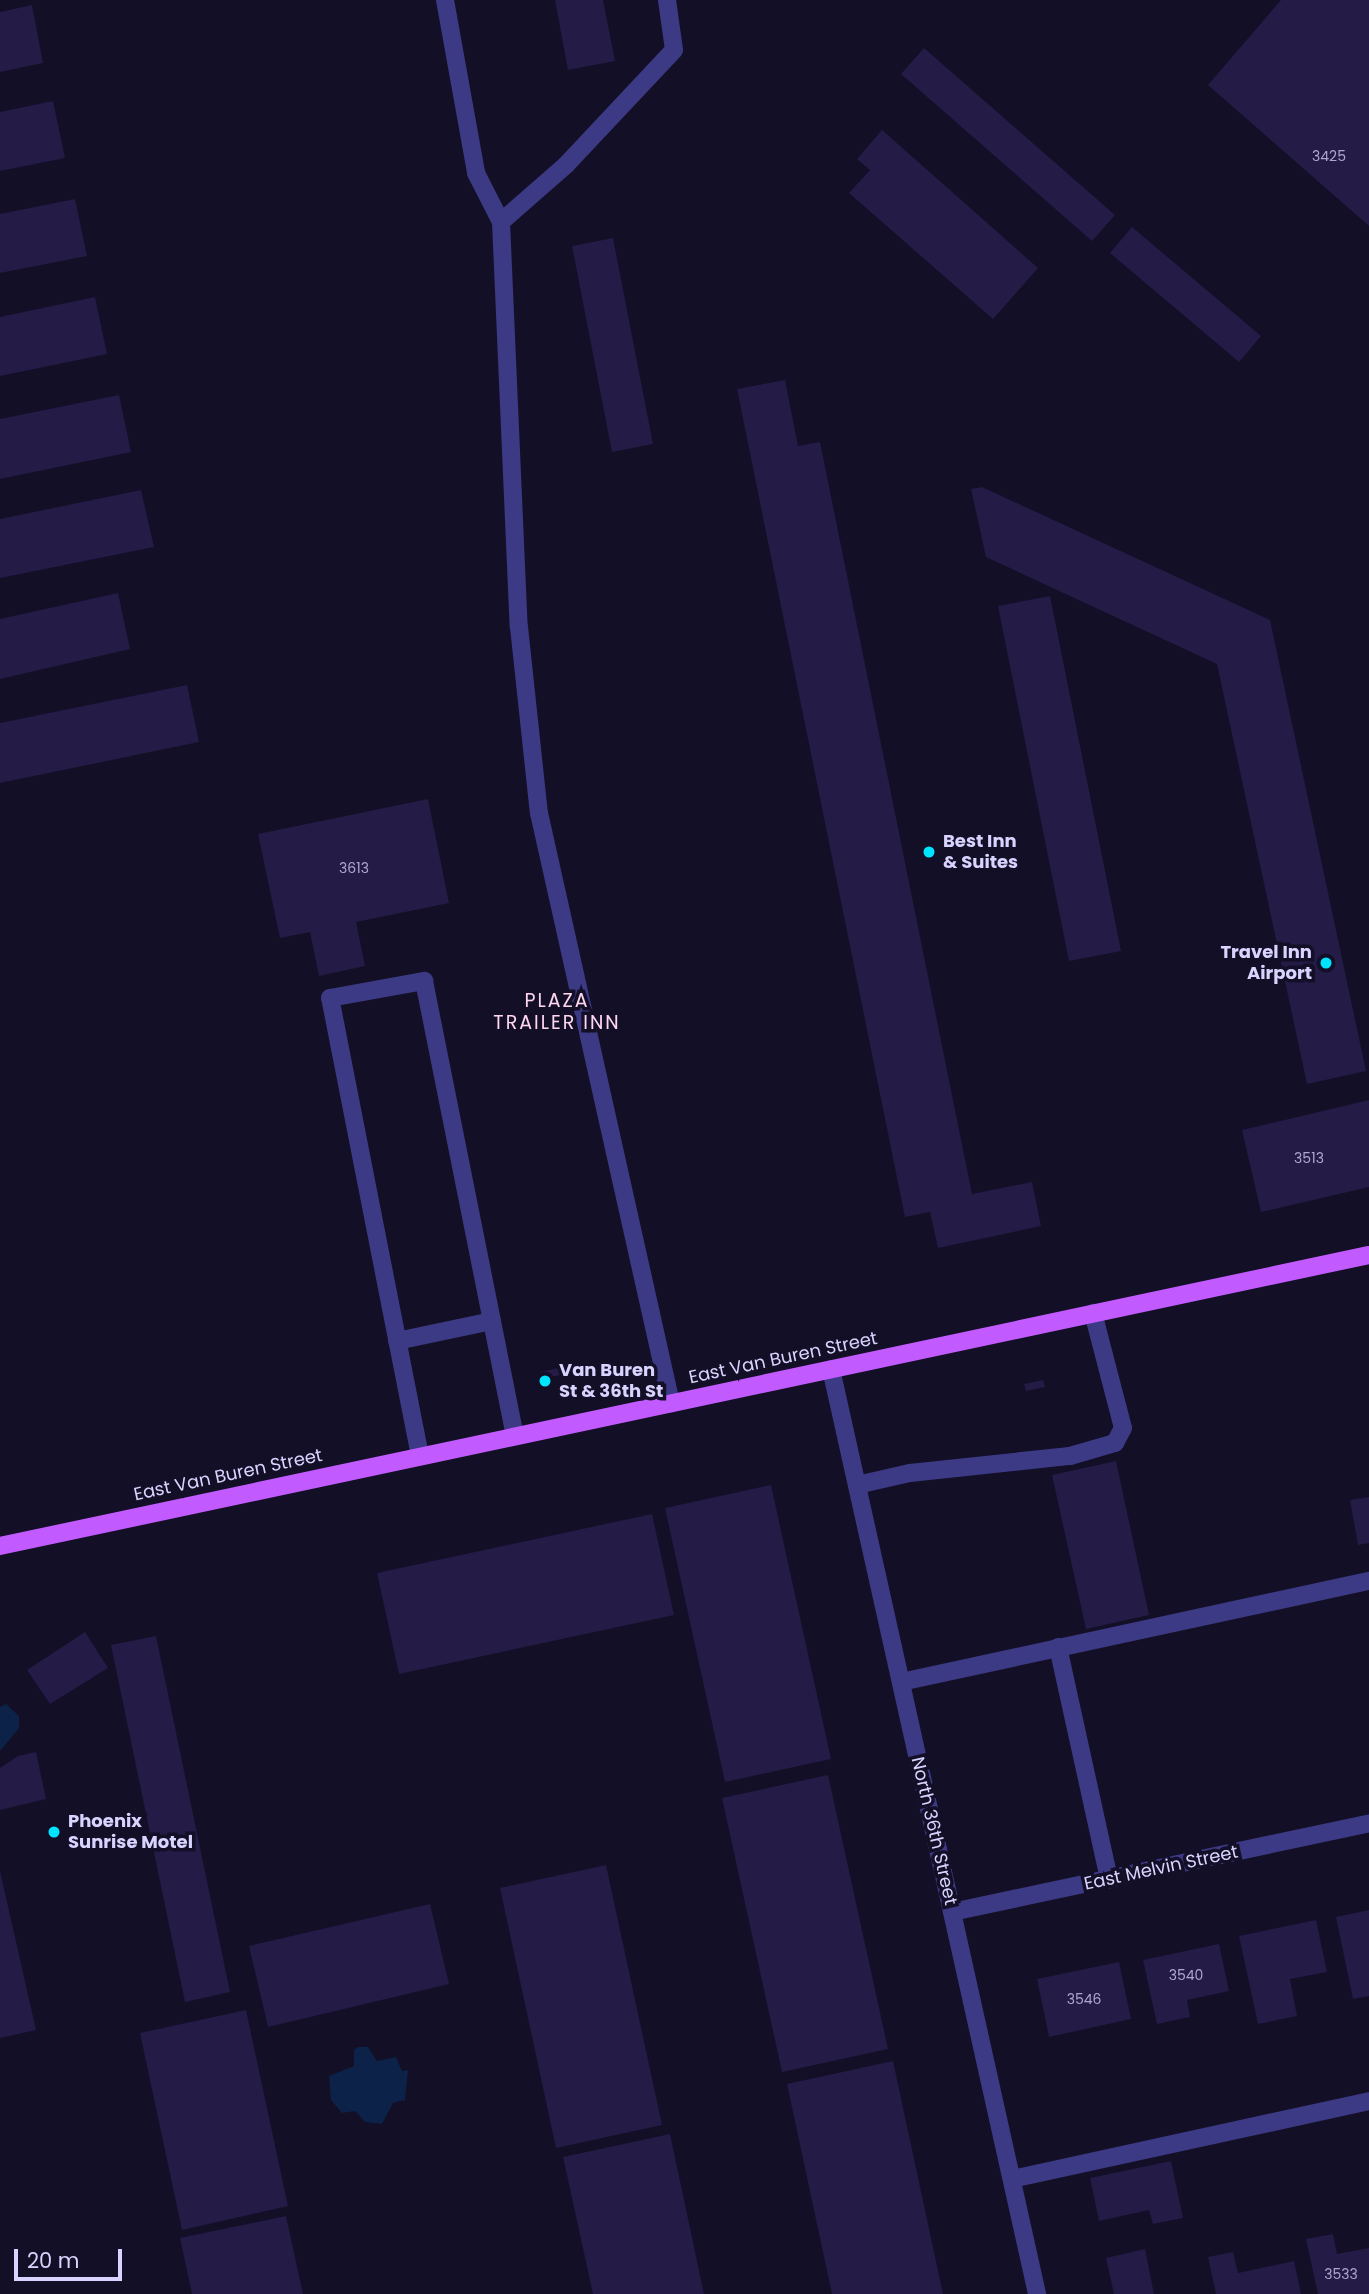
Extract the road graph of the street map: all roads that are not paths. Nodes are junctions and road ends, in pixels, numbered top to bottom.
1 (445, 0) edge
2 (667, 0) edge
3 (501, 222) junction
4 (1369, 1255) edge
5 (1093, 1313) junction
6 (492, 1321) junction
7 (397, 1341) junction
8 (831, 1369) junction
9 (671, 1403) junction
10 (515, 1436) junction
11 (420, 1456) junction
12 (857, 1485) junction
13 (0, 1546) edge
14 (1369, 1581) edge
15 (1058, 1647) junction
16 (901, 1682) junction
17 (1369, 1823) edge
18 (1109, 1879) junction
19 (952, 1912) junction
20 (1369, 2101) edge
21 (1012, 2179) junction
22 (1037, 2294) edge

1 - 3 street
2 - 3 street
3 - 9 street
4 - 5 main road, East Van Buren Street
5 - 8 main road, East Van Buren Street
5 - 12 street
6 - 7 street
6 - 7 street
6 - 10 street
7 - 11 street
8 - 9 main road, East Van Buren Street
8 - 12 street, North 36th Street
9 - 10 main road, East Van Buren Street
10 - 11 main road, East Van Buren Street
11 - 13 main road, East Van Buren Street
12 - 16 street, North 36th Street
14 - 15 street
15 - 16 street
15 - 18 street
16 - 19 street, North 36th Street
17 - 18 street, East Melvin Street
18 - 19 street, East Melvin Street
19 - 21 street, North 36th Street
20 - 21 street
21 - 22 street, North 36th Street

